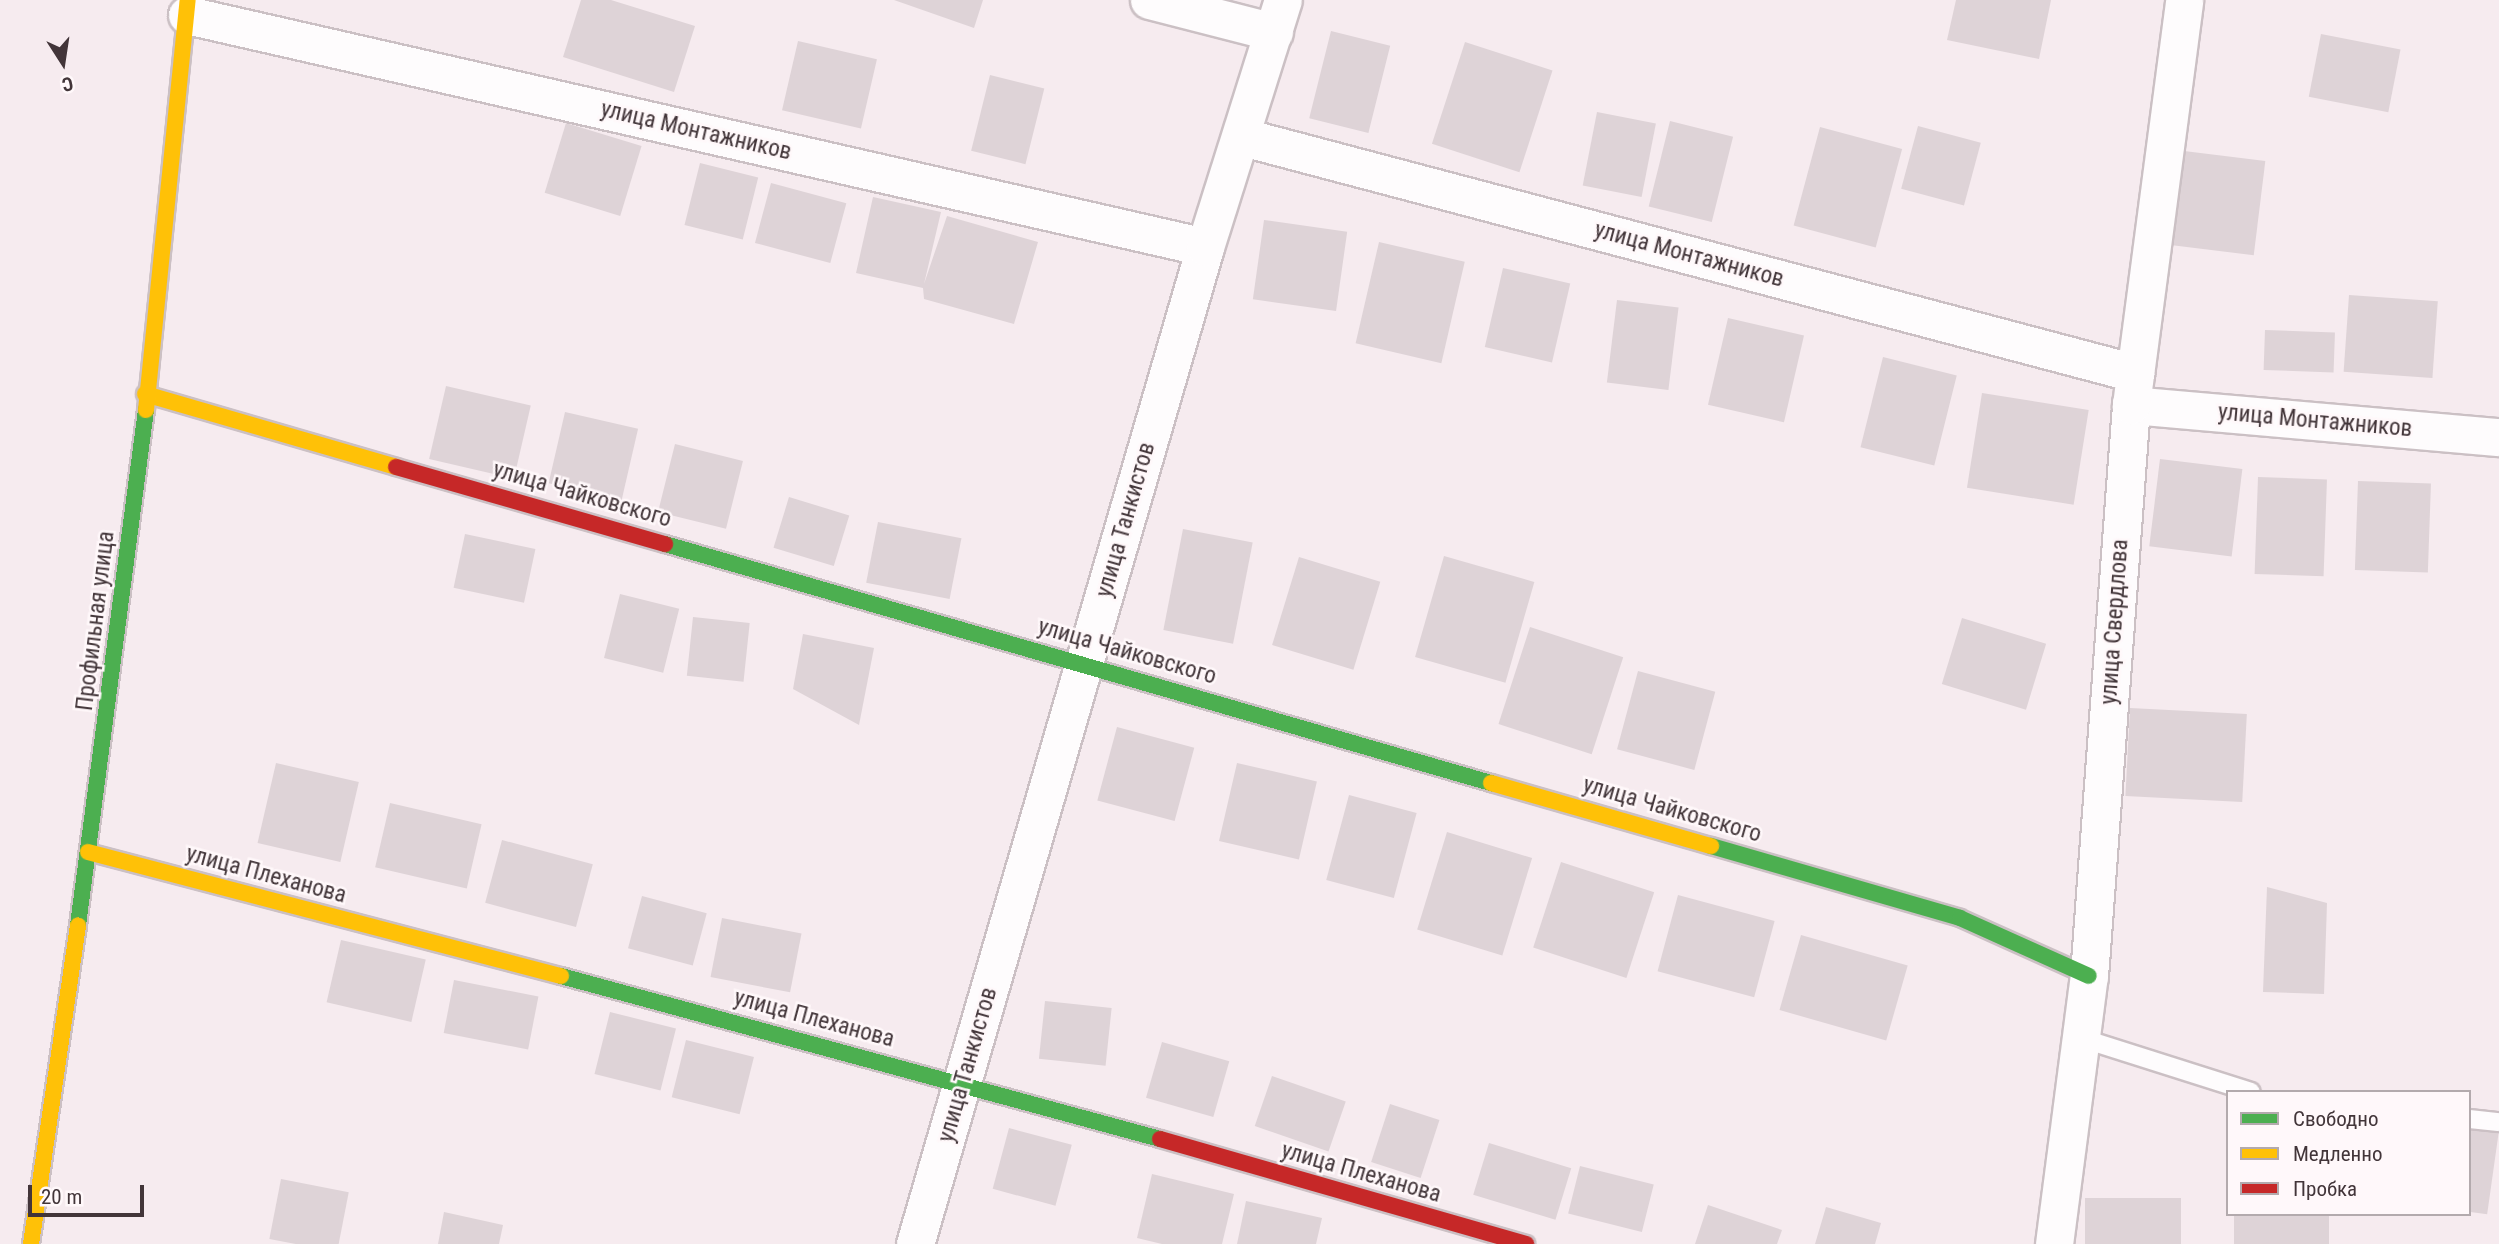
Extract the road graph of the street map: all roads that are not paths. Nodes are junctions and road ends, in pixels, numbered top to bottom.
1 (1149, 0) edge
2 (2184, 0) edge
3 (187, 7) edge
4 (1278, 16) edge
5 (1243, 137) junction
6 (1205, 247) junction
7 (2133, 389) junction
8 (145, 394) junction
9 (2499, 437) edge
10 (1085, 663) junction
11 (88, 852) junction
12 (2089, 976) junction
13 (2081, 1038) junction
14 (964, 1082) junction
15 (2245, 1090) edge
16 (2471, 1119) edge
17 (2499, 1122) edge
18 (36, 1243) edge
19 (915, 1244) edge
20 (1526, 1244) edge
21 (2054, 1244) edge

1 - 4 street
2 - 7 street, улица Свердлова
3 - 6 street, улица Монтажников
3 - 8 street, Профильная улица
4 - 5 street, улица Танкистов
5 - 6 street, улица Танкистов
5 - 7 street, улица Монтажников
6 - 10 street, улица Танкистов
7 - 9 street, улица Монтажников
7 - 12 street, улица Свердлова
8 - 10 street, улица Чайковского
8 - 11 street, Профильная улица
10 - 12 street, улица Чайковского
10 - 14 street, улица Танкистов
11 - 14 street, улица Плеханова
11 - 18 street, Профильная улица
12 - 13 street, улица Свердлова
13 - 15 lane
13 - 21 street, улица Свердлова
14 - 19 street, улица Танкистов
14 - 20 street, улица Плеханова
16 - 17 lane

